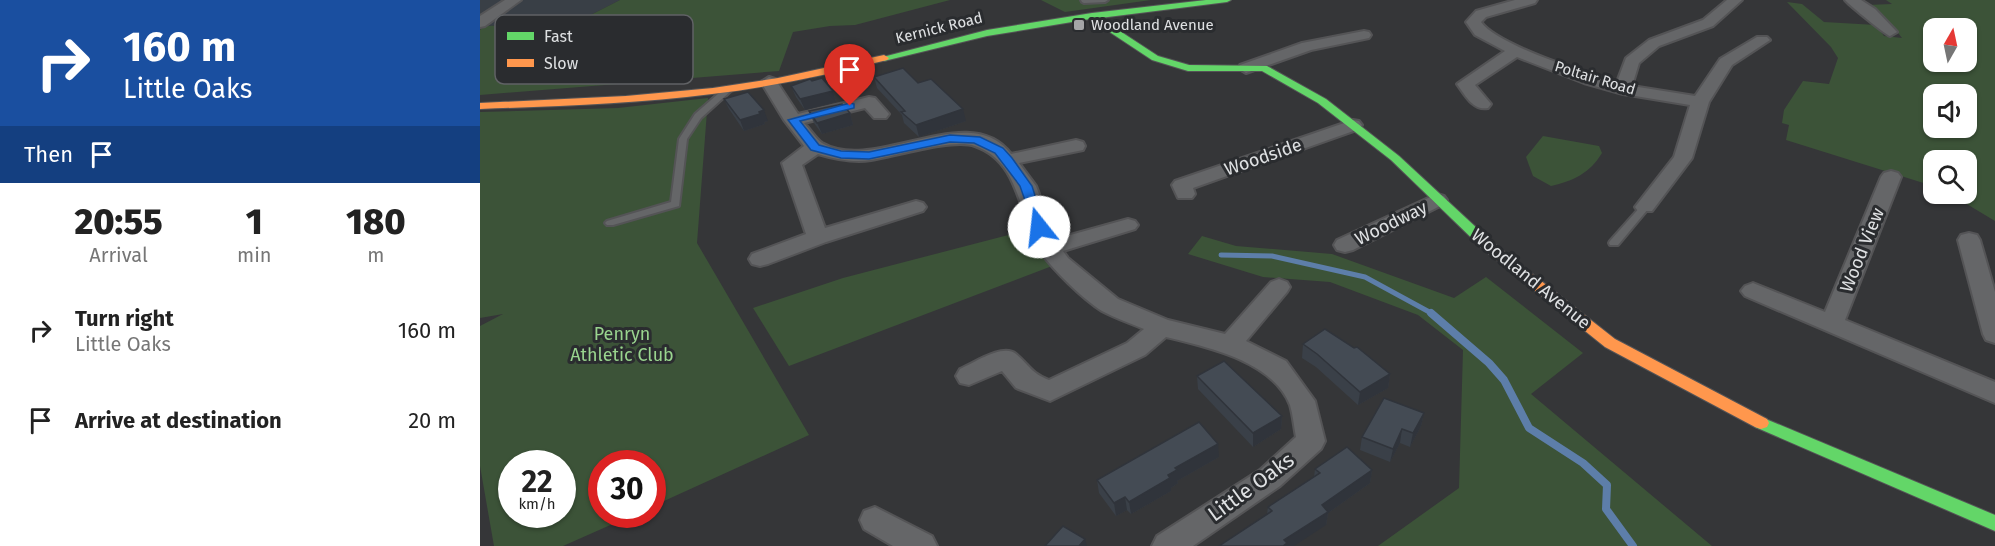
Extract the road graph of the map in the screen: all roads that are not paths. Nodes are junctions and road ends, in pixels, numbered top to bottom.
1 (514, 0) edge
2 (1089, 0) edge
3 (1106, 0) edge
4 (1227, 0) edge
5 (1530, 0) edge
6 (1735, 0) edge
7 (1852, 0) edge
8 (1092, 16) junction
9 (480, 23) edge
10 (1890, 32) dead end
11 (1364, 35) dead end
12 (1762, 40) dead end
13 (1516, 51) junction
14 (1246, 68) junction
15 (770, 82) junction
16 (857, 86) dead end
17 (729, 88) junction
18 (1623, 89) junction
19 (1700, 102) junction
20 (1482, 104) dead end
21 (480, 106) edge
22 (793, 120) junction
23 (1353, 125) junction
24 (1076, 146) dead end
25 (815, 147) junction
26 (1008, 160) junction
27 (1891, 177) dead end
28 (1185, 194) dead end
29 (1437, 201) junction
30 (916, 207) dead end
31 (1645, 207) joint
32 (610, 223) dead end
33 (1128, 225) dead end
34 (818, 237) junction
35 (1969, 240) dead end
36 (1614, 243) dead end
37 (1345, 245) dead end
38 (1049, 248) junction
39 (760, 259) dead end
40 (1279, 286) dead end
41 (1753, 291) dead end
42 (1832, 324) junction
43 (1162, 327) junction
44 (1995, 334) edge
45 (1230, 344) junction
46 (969, 376) dead end
47 (1995, 393) edge
48 (875, 520) dead end
49 (1995, 523) edge
50 (921, 546) edge
51 (1167, 546) edge

1 - 9 street
2 - 3 lane
4 - 8 street, Kernick Road
5 - 13 street, Poltair Road
6 - 18 street
7 - 10 street
8 - 14 street, Woodland Avenue
8 - 15 street, Kernick Road
11 - 14 street
12 - 19 street
13 - 18 street, Poltair Road
13 - 20 street
14 - 23 street, Woodland Avenue
15 - 17 street, Kernick Road
15 - 22 street
16 - 22 street
17 - 21 street, Kernick Road
17 - 32 lane
18 - 19 street, Poltair Road
19 - 31 street
22 - 25 street
23 - 28 street, Woodside
23 - 29 street, Woodland Avenue
24 - 26 street
25 - 26 street, Little Oaks
25 - 34 street
26 - 38 street, Little Oaks
27 - 42 street, Wood View
29 - 37 street, Woodway
29 - 49 street, Woodland Avenue
30 - 34 street
31 - 36 lane
33 - 38 street
34 - 39 street
35 - 44 street
38 - 43 street, Little Oaks
40 - 45 street
41 - 42 street
42 - 47 street
43 - 45 street, Little Oaks
43 - 46 street
45 - 51 street, Little Oaks
48 - 50 street

